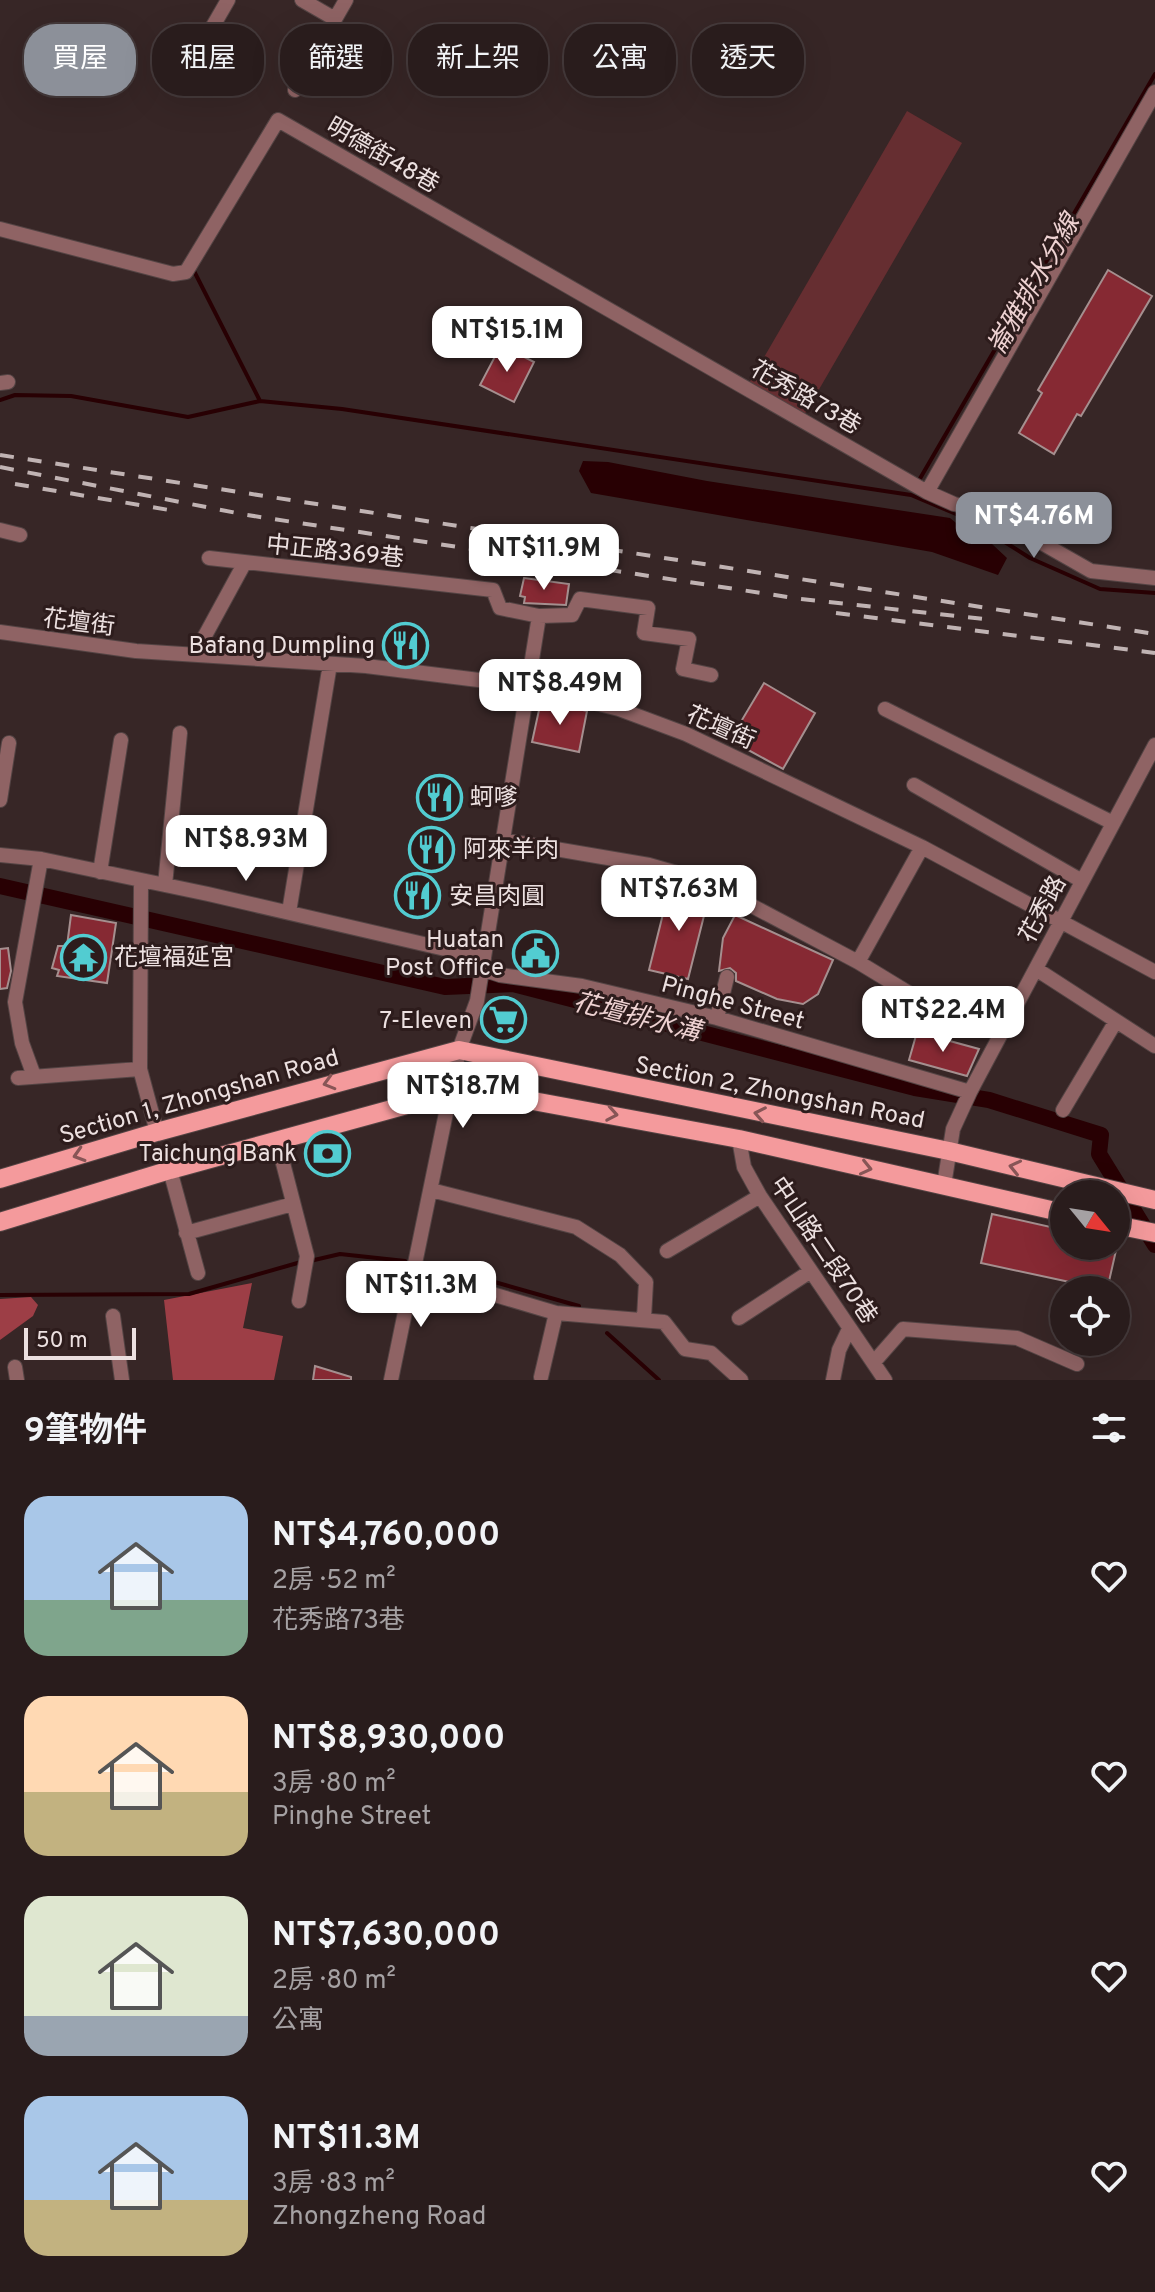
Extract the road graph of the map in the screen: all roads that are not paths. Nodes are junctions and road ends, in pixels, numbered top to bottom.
1 (228, 0) edge
2 (302, 0) edge
3 (346, 0) edge
4 (335, 19) junction
5 (214, 24) edge
6 (332, 24) edge
7 (1155, 92) edge
8 (0, 229) edge
9 (663, 340) joint
10 (927, 492) junction
11 (0, 530) edge
12 (20, 535) dead end
13 (209, 558) dead end
14 (244, 564) junction
15 (1155, 578) edge
16 (539, 616) junction
17 (0, 632) edge
18 (195, 654) junction
19 (330, 664) junction
20 (711, 675) dead end
21 (527, 686) junction
22 (885, 709) dead end
23 (180, 733) dead end
24 (121, 740) dead end
25 (9, 743) dead end
26 (1155, 745) edge
27 (914, 785) dead end
28 (0, 800) edge
29 (1113, 823) junction
30 (503, 840) junction
31 (922, 847) junction
32 (0, 855) edge
33 (41, 859) junction
34 (100, 872) junction
35 (1082, 881) junction
36 (141, 883) junction
37 (165, 885) junction
38 (289, 912) junction
39 (1060, 922) junction
40 (858, 962) junction
41 (482, 968) junction
42 (1036, 969) junction
43 (1155, 972) edge
44 (727, 977) dead end
45 (922, 1001) dead end
46 (717, 1018) junction
47 (1116, 1021) junction
48 (1155, 1046) edge
49 (459, 1050) junction
50 (140, 1069) junction
51 (34, 1076) junction
52 (18, 1078) dead end
53 (452, 1086) junction
54 (970, 1092) junction
55 (1063, 1110) dead end
56 (157, 1132) junction
57 (739, 1139) junction
58 (277, 1140) junction
59 (949, 1151) junction
60 (170, 1170) junction
61 (0, 1179) edge
62 (944, 1185) junction
63 (431, 1190) junction
64 (760, 1196) junction
65 (1151, 1199) edge
66 (293, 1204) junction
67 (1050, 1210) edge
68 (0, 1222) edge
69 (1130, 1228) edge
70 (186, 1233) junction
71 (1155, 1233) edge
72 (667, 1251) dead end
73 (414, 1271) junction
74 (811, 1271) junction
75 (198, 1273) dead end
76 (299, 1301) dead end
77 (556, 1313) junction
78 (113, 1316) dead end
79 (644, 1318) junction
80 (739, 1318) dead end
81 (849, 1329) junction
82 (874, 1362) junction
83 (1077, 1364) dead end
84 (541, 1377) dead end
85 (122, 1380) edge
86 (391, 1380) edge
87 (741, 1380) edge
88 (833, 1380) edge
89 (885, 1380) edge

1 - 5 street
2 - 4 street
3 - 4 street
4 - 6 street
7 - 10 street
8 - 9 street, 明德街48巷
9 - 10 street, 花秀路73巷
10 - 15 street, 花秀路73巷
11 - 12 street
13 - 14 street, 中正路369巷
14 - 16 street, 中正路369巷
14 - 18 street
16 - 20 street
16 - 21 street
17 - 18 street, 花壇街
18 - 19 street, 花壇街
19 - 21 street, 花壇街
19 - 38 street
21 - 30 street
21 - 31 street, 花壇街
22 - 29 street
23 - 37 street
24 - 34 street
25 - 28 street
26 - 29 street, 花秀路
27 - 35 street
29 - 35 street, 花秀路
30 - 40 street
30 - 41 street
31 - 39 street, 花壇街
31 - 40 street
32 - 33 street, Pinghe Street
33 - 34 street, Pinghe Street
33 - 51 street
34 - 36 street, Pinghe Street
35 - 39 street, 花秀路
36 - 37 street, Pinghe Street
36 - 50 street
37 - 38 street, Pinghe Street
38 - 41 street, Pinghe Street
39 - 42 street, 花秀路
39 - 43 street, 花壇街
40 - 45 street
41 - 46 street, Pinghe Street
41 - 49 street
42 - 47 street
42 - 54 street, 花秀路
44 - 46 street
46 - 54 street, Pinghe Street
47 - 48 street
47 - 55 street
49 - 53 street
49 -> 56 main road, Section 1, Zhongshan Road
59 -> 49 main road, Section 2, Zhongshan Road
50 - 51 street
50 - 56 street
51 - 52 street
53 -> 57 main road
53 - 58 main road
53 - 63 street
54 - 59 street, 花秀路
56 -> 61 main road, Section 1, Zhongshan Road
57 -> 62 main road
57 - 64 street, 中山路二段70巷
58 - 60 main road
58 - 66 street
59 - 62 street, 花秀路
65 -> 59 main road, Section 2, Zhongshan Road
60 - 68 main road
60 - 70 street
62 - 67 main road
63 - 73 street
63 - 79 street
64 - 72 street
64 - 74 street, 中山路二段70巷
66 - 70 street
66 - 76 street
69 - 71 main road
70 - 75 street
73 - 77 street
73 - 86 street
74 - 80 street
74 - 81 street, 中山路二段70巷
77 - 79 street
77 - 84 street
78 - 85 street
79 - 87 street
81 - 82 street, 中山路二段70巷
81 - 88 street
82 - 83 street
82 - 89 street, 中山路二段70巷

